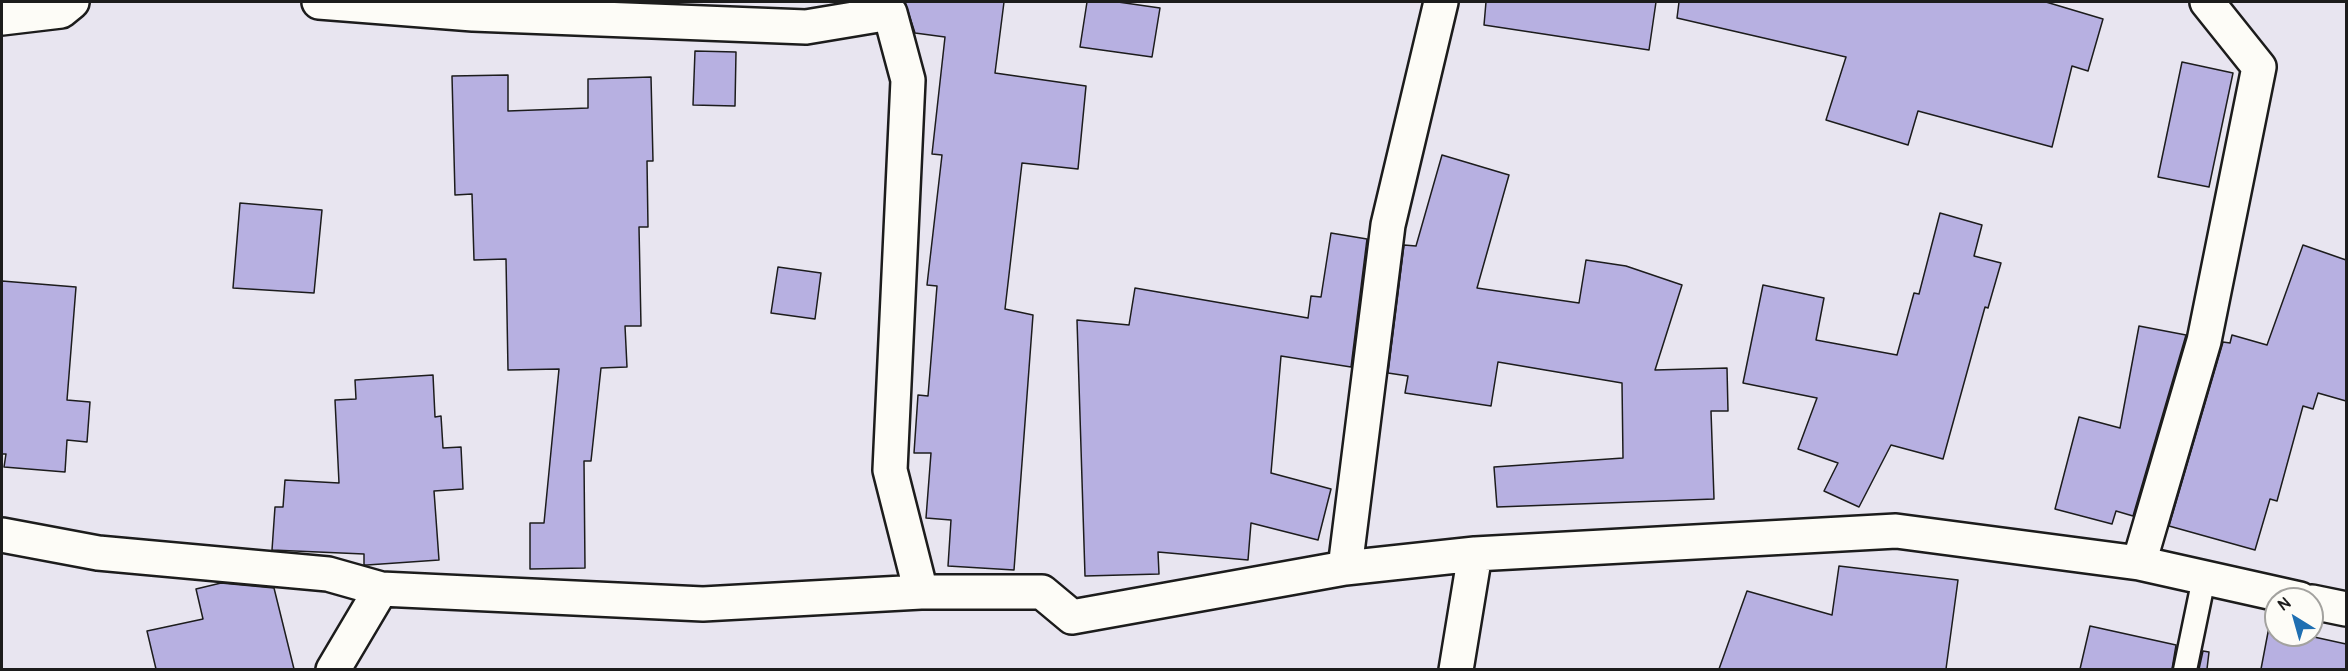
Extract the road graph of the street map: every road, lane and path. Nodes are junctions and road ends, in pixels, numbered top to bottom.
1 (72, 2) edge
2 (320, 2) edge
3 (1441, 2) edge
4 (2207, 2) edge
5 (885, 7) edge
6 (2, 18) edge
7 (2, 535) edge
8 (1475, 554) junction
9 (2139, 563) junction
10 (1345, 568) junction
11 (2204, 578) junction
12 (381, 589) junction
13 (2264, 591) edge
14 (921, 592) junction
15 (2324, 604) edge
16 (2346, 609) edge
17 (333, 669) edge
18 (1456, 669) edge
19 (2185, 669) edge

1 - 6 street
2 - 5 street
3 - 10 street
4 - 9 street
5 - 14 street
7 - 12 street
8 - 9 street
8 - 10 street
8 - 18 street
9 - 11 street
10 - 14 street
11 - 13 street
11 - 19 lane
12 - 14 street
12 - 17 street
15 - 16 street

